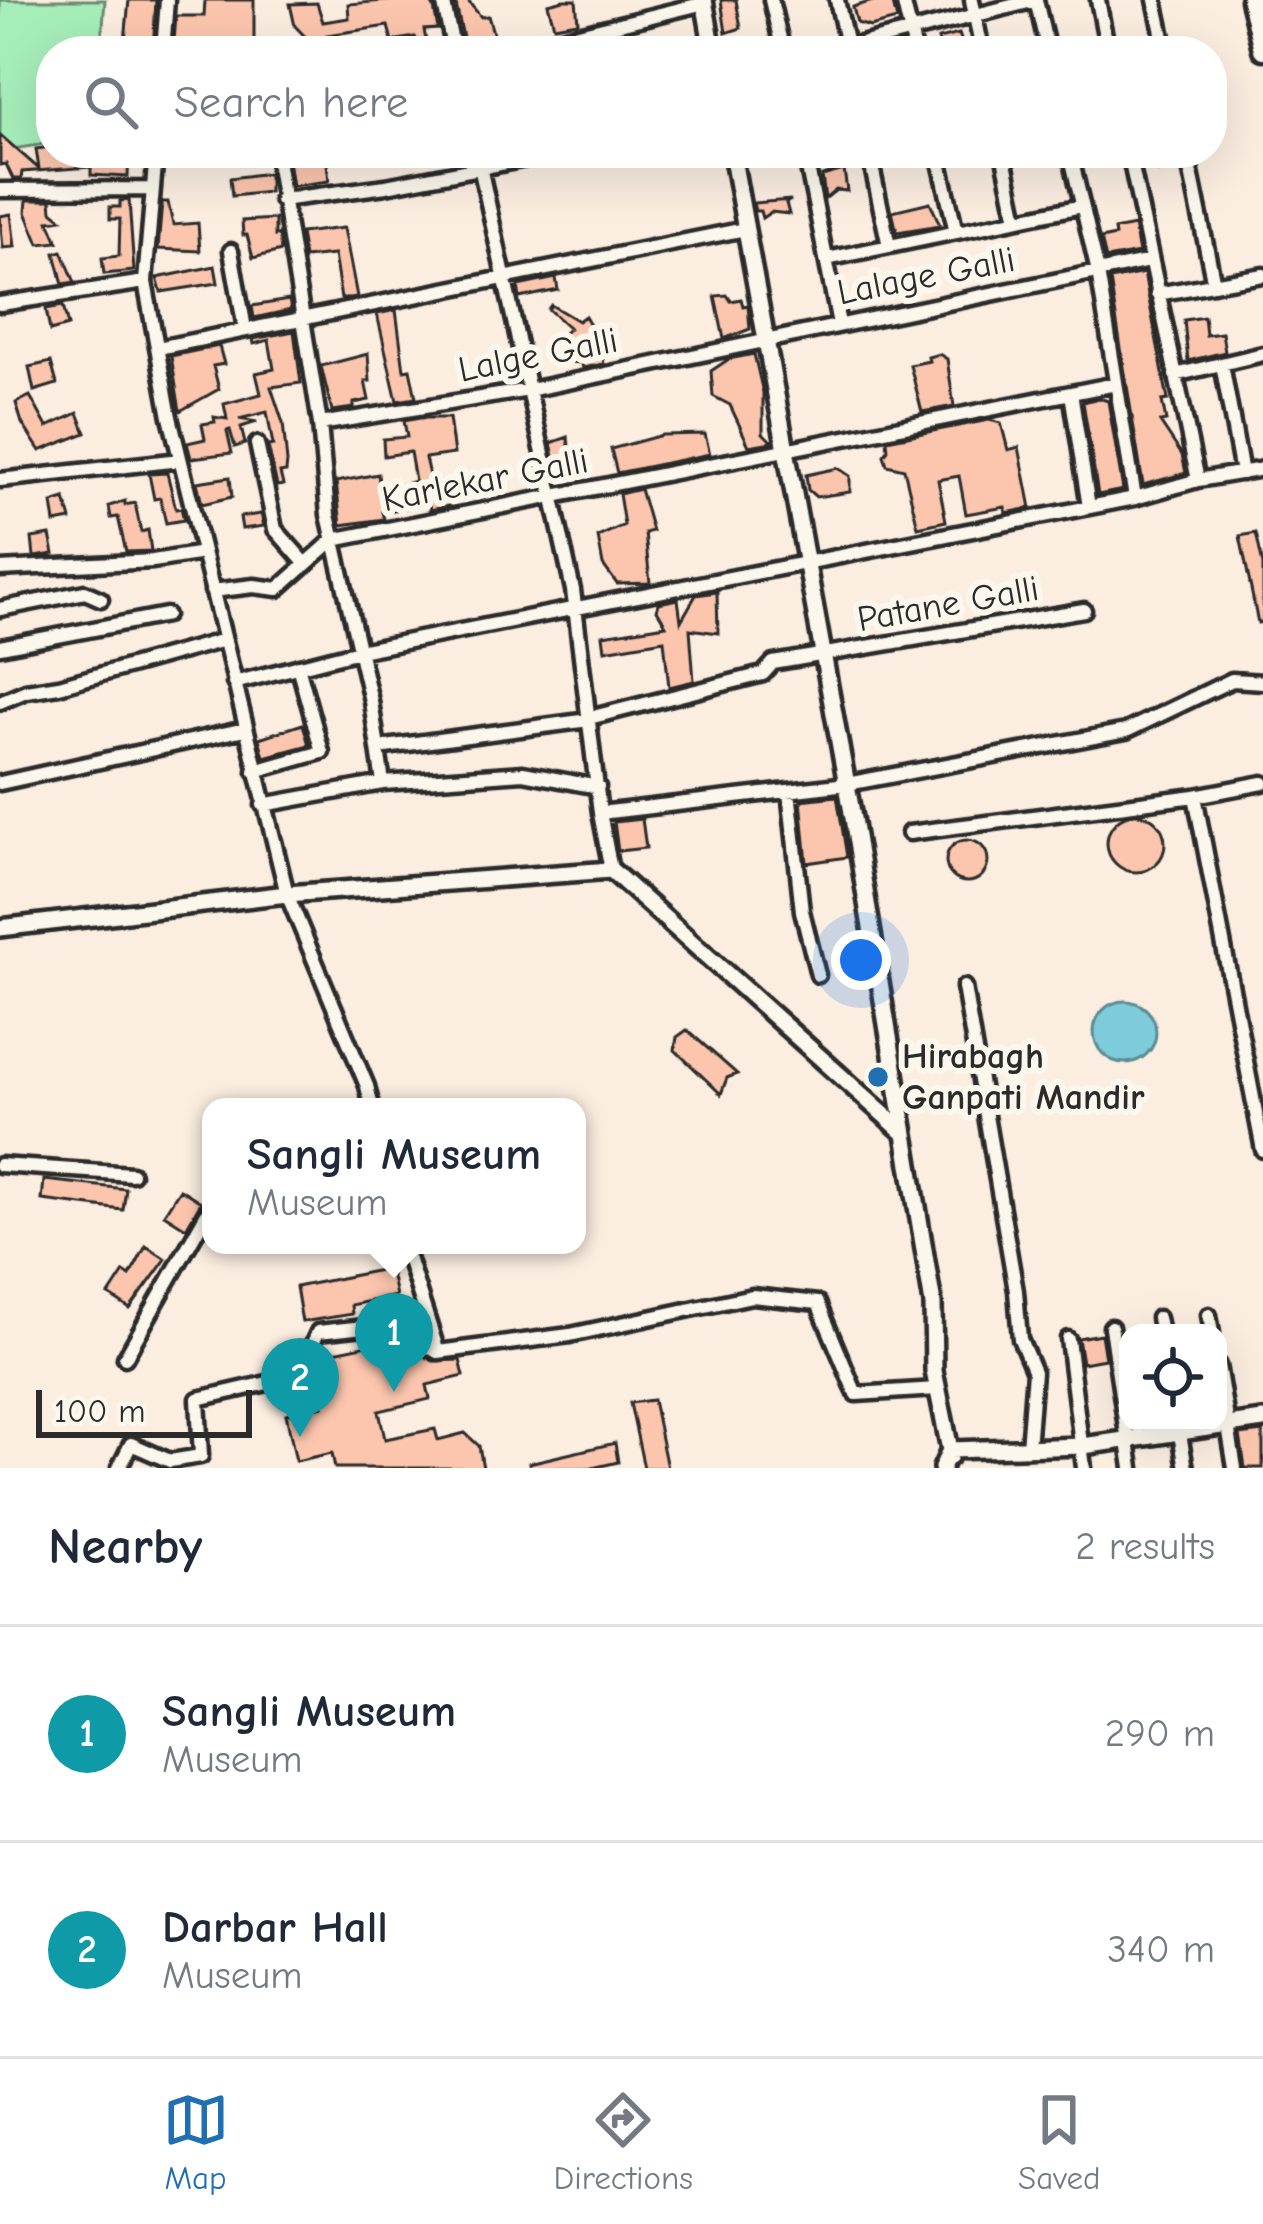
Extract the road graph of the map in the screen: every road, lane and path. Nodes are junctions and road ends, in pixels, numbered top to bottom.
1 (166, 0) edge
2 (442, 0) edge
3 (771, 0) edge
4 (837, 0) edge
5 (903, 0) edge
6 (1036, 0) edge
7 (1098, 0) edge
8 (1155, 0) edge
9 (1251, 0) edge
10 (704, 2) edge
11 (974, 7) edge
12 (910, 30) junction
13 (164, 36) edge
14 (450, 36) edge
15 (569, 36) edge
16 (710, 36) edge
17 (780, 36) edge
18 (841, 36) edge
19 (890, 36) edge
20 (911, 36) edge
21 (1044, 36) edge
22 (1105, 36) edge
23 (1163, 36) edge
24 (1263, 49) edge
25 (155, 168) edge
26 (278, 168) edge
27 (450, 168) edge
28 (480, 168) edge
29 (735, 168) edge
30 (808, 168) edge
31 (872, 168) edge
32 (941, 168) edge
33 (1006, 168) edge
34 (1073, 168) edge
35 (1132, 168) edge
36 (1190, 168) edge
37 (153, 189) junction
38 (0, 190) edge
39 (281, 200) junction
40 (1082, 206) junction
41 (1017, 219) junction
42 (746, 229) junction
43 (956, 232) junction
44 (889, 246) junction
45 (231, 251) dead end
46 (827, 259) junction
47 (1150, 261) junction
48 (1098, 272) junction
49 (1263, 275) edge
50 (505, 276) junction
51 (145, 282) junction
52 (1214, 284) junction
53 (1157, 294) junction
54 (0, 304) edge
55 (304, 316) junction
56 (839, 324) junction
57 (245, 329) junction
58 (766, 338) junction
59 (158, 348) junction
60 (1263, 354) edge
61 (1222, 364) junction
62 (1175, 375) junction
63 (1116, 384) junction
64 (530, 390) junction
65 (1071, 392) junction
66 (320, 424) junction
67 (257, 444) dead end
68 (785, 447) junction
69 (180, 460) junction
70 (1263, 469) edge
71 (1242, 472) junction
72 (0, 480) edge
73 (1198, 480) junction
74 (553, 498) junction
75 (1135, 498) junction
76 (1089, 507) junction
77 (333, 540) junction
78 (203, 553) junction
79 (806, 561) junction
80 (305, 563) junction
81 (0, 569) edge
82 (212, 591) junction
83 (101, 599) dead end
84 (575, 608) junction
85 (0, 609) edge
86 (1084, 610) dead end
87 (166, 614) dead end
88 (224, 640) junction
89 (0, 646) edge
90 (359, 651) junction
91 (823, 657) junction
92 (298, 666) junction
93 (234, 682) junction
94 (1263, 682) edge
95 (0, 702) edge
96 (589, 719) junction
97 (245, 729) junction
98 (378, 748) junction
99 (255, 772) junction
100 (0, 783) edge
101 (383, 783) junction
102 (1263, 783) edge
103 (847, 784) junction
104 (598, 787) junction
105 (789, 791) junction
106 (1195, 796) junction
107 (262, 806) junction
108 (600, 813) junction
109 (909, 833) dead end
110 (611, 871) junction
111 (287, 894) junction
112 (0, 928) edge
113 (818, 975) dead end
114 (964, 987) dead end
115 (370, 1098) edge
116 (902, 1131) junction
117 (1263, 1150) edge
118 (0, 1165) edge
119 (132, 1174) dead end
120 (202, 1222) edge
121 (407, 1254) edge
122 (1209, 1316) dead end
123 (1211, 1324) edge
124 (1111, 1327) dead end
125 (1068, 1339) dead end
126 (438, 1352) junction
127 (125, 1358) dead end
128 (938, 1389) junction
129 (1227, 1417) edge
130 (1263, 1420) edge
131 (1229, 1428) junction
132 (1166, 1432) edge
133 (1180, 1432) edge
134 (1130, 1440) junction
135 (1083, 1446) junction
136 (1028, 1448) junction
137 (202, 1462) edge
138 (948, 1462) edge
139 (119, 1468) edge
140 (1084, 1468) edge
141 (1132, 1468) edge
142 (1186, 1468) edge
143 (1235, 1468) edge

1 - 13 street
2 - 14 street
3 - 17 street
4 - 18 street
5 - 12 street
6 - 11 street
6 - 21 street
7 - 22 street
8 - 23 street
9 - 24 main road
10 - 15 street
10 - 16 street
11 - 12 street
12 - 19 street
12 - 20 street
25 - 37 street
26 - 39 street
27 - 39 street
28 - 50 street
29 - 42 street
30 - 46 street
31 - 44 street
32 - 43 street
33 - 41 street
34 - 40 street
35 - 47 street
36 - 52 street
37 - 38 street
37 - 51 street
39 - 55 street
40 - 41 street
40 - 48 street
41 - 43 street
42 - 50 street
42 - 58 street
43 - 44 street
44 - 46 street
45 - 57 street
46 - 56 street
47 - 48 street, Lalage Galli
47 - 53 street
48 - 56 street, Lalage Galli
48 - 63 street
49 - 52 street
50 - 55 street
50 - 64 street
51 - 54 street
51 - 59 street
52 - 53 street
53 - 62 street
55 - 57 street
55 - 66 street
56 - 58 street, Lalage Galli
57 - 59 street
58 - 64 street, Lalge Galli
58 - 68 street
59 - 69 street
60 - 61 street
61 - 62 street
61 - 71 street
62 - 73 street
63 - 65 street, Karlekar Galli
63 - 75 street
64 - 66 street, Lalge Galli
64 - 74 street
65 - 68 street, Karlekar Galli
65 - 76 street
66 - 77 street
67 - 80 street
68 - 74 street, Karlekar Galli
68 - 79 street
69 - 72 street
69 - 78 street
70 - 71 street
71 - 73 street
73 - 75 street
74 - 77 street, Karlekar Galli
74 - 84 street
75 - 76 street
76 - 79 street
77 - 80 street, Karlekar Galli
77 - 90 street
78 - 81 street
78 - 82 street
79 - 84 street
79 - 91 street
80 - 82 street, Karlekar Galli
82 - 88 street
83 - 85 street
84 - 90 street
84 - 96 street
86 - 91 street, Patane Galli
87 - 89 street
88 - 93 street
88 - 95 street
90 - 92 street
90 - 98 street
91 - 96 street, Patane Galli
91 - 103 street
92 - 93 street
92 - 99 street
93 - 97 street
94 - 103 street
96 - 98 street, Patane Galli
96 - 104 street
97 - 99 street
97 - 100 street
98 - 101 street
99 - 107 street
101 - 104 street
101 - 107 street
102 - 106 street
103 - 105 street
103 - 116 street
104 - 108 street
105 - 108 street
105 - 113 street
106 - 109 street
106 - 117 street
107 - 111 street
108 - 110 street
110 - 111 street
110 - 116 street
111 - 112 street
111 - 115 street
114 - 136 street
116 - 128 street
118 - 119 street
120 - 127 street
121 - 126 street
122 - 123 street
124 - 134 street
125 - 135 street
126 - 128 street
126 - 137 street
128 - 138 street
129 - 131 street
130 - 131 street
131 - 143 street
132 - 134 street
133 - 142 street
134 - 135 street
134 - 141 street
135 - 136 street
135 - 140 street
136 - 138 street
137 - 139 street

